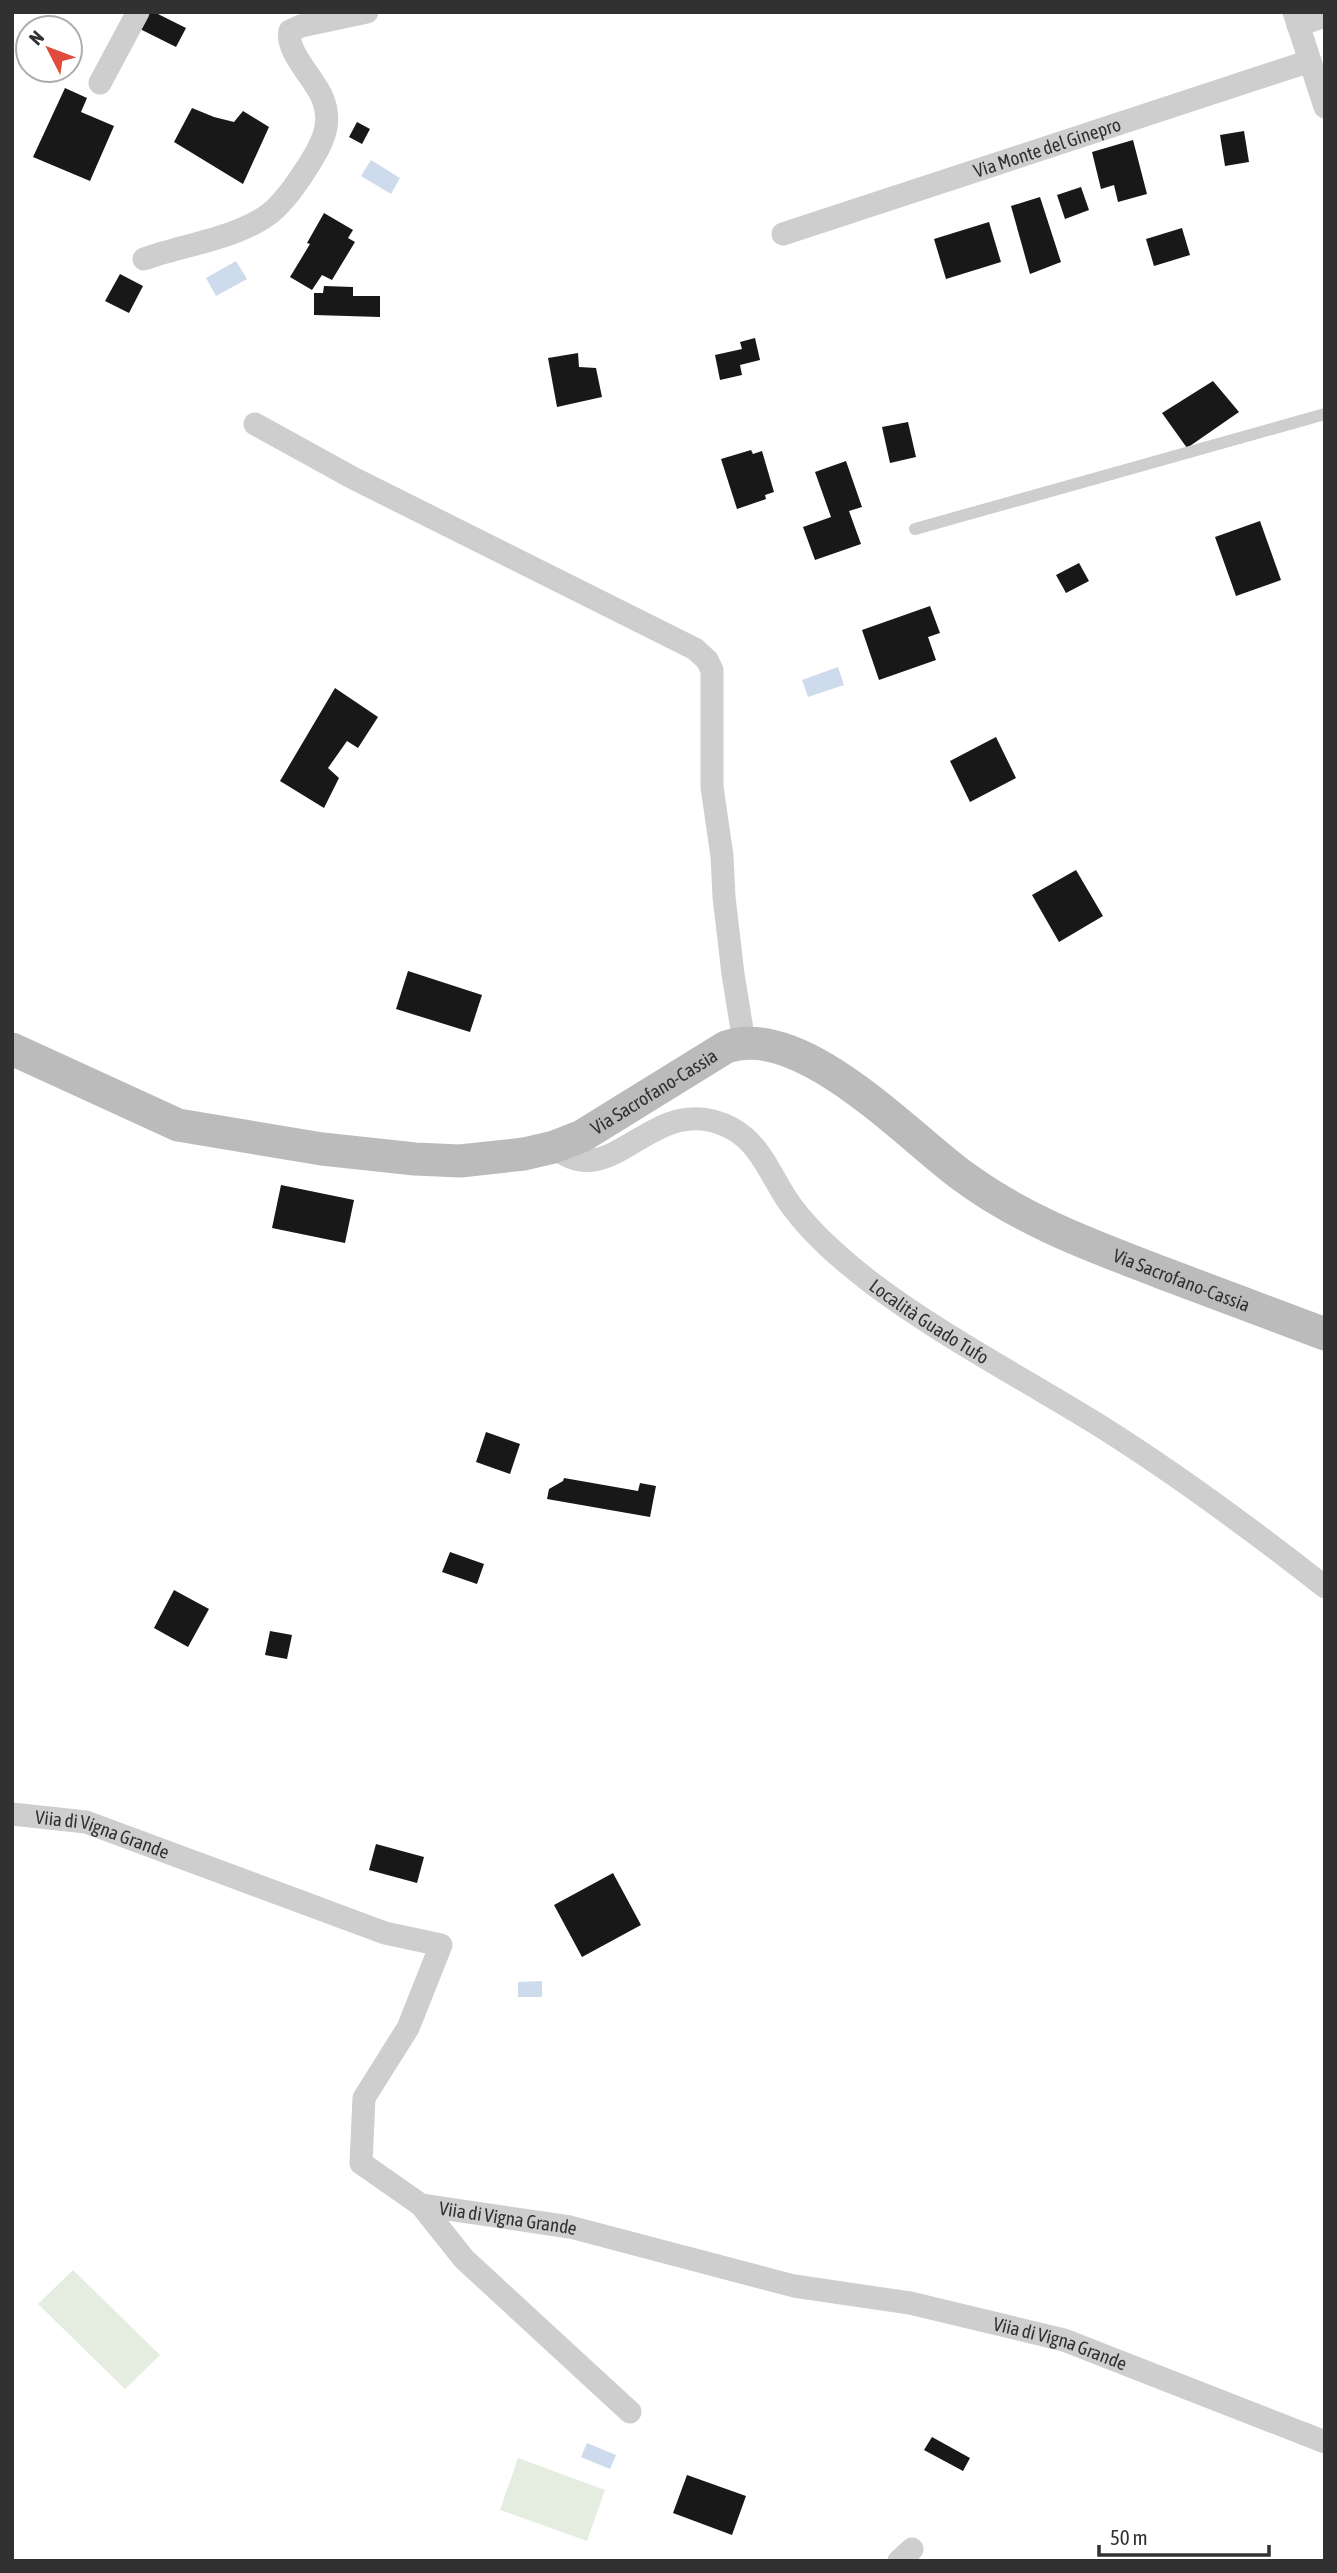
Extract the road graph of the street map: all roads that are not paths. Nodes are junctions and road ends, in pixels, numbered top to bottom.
1 (138, 12) edge
2 (367, 12) edge
3 (1325, 16) edge
4 (1296, 19) edge
5 (1310, 61) junction
6 (100, 83) dead end
7 (1325, 107) edge
8 (783, 234) dead end
9 (144, 259) dead end
10 (1325, 414) edge
11 (255, 424) dead end
12 (915, 529) dead end
13 (744, 1042) junction
14 (12, 1049) edge
15 (554, 1147) junction
16 (1325, 1334) edge
17 (1325, 1587) edge
18 (12, 1814) edge
19 (421, 2205) junction
20 (630, 2412) dead end
21 (1325, 2442) edge

1 - 6 street
2 - 9 street
3 - 4 street
4 - 5 street
5 - 7 street
5 - 8 street, Via Monte del Ginepro
10 - 12 lane
11 - 13 street
13 - 15 street, Via Sacrofano-Cassia
13 - 16 street, Via Sacrofano-Cassia
14 - 15 street, Via Sacrofano-Cassia
15 - 17 street, Località Guado Tufo
18 - 19 street, Viia di Vigna Grande
19 - 20 street
19 - 21 street, Viia di Vigna Grande

